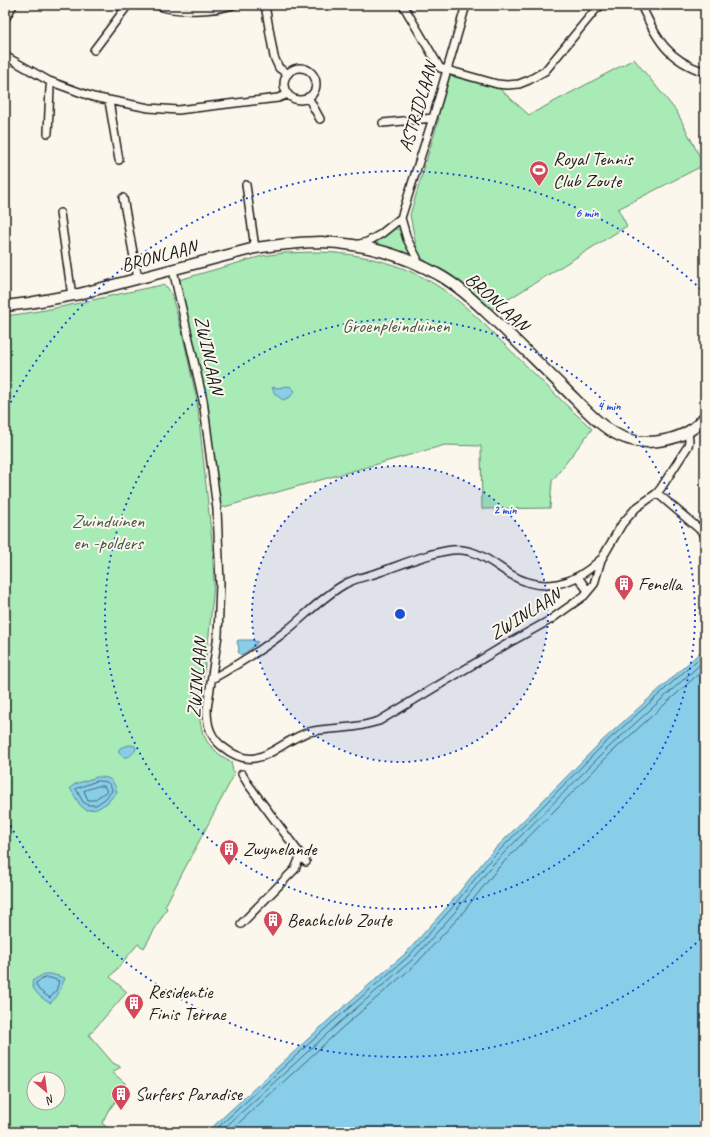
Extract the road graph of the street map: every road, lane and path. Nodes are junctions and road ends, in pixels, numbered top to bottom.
1 (13, 5) edge
2 (128, 5) edge
3 (157, 5) edge
4 (233, 5) edge
5 (265, 5) edge
6 (403, 5) edge
7 (466, 5) edge
8 (602, 5) edge
9 (641, 5) edge
10 (6, 13) edge
11 (94, 50) dead end
12 (5, 56) edge
13 (446, 70) junction
14 (705, 72) edge
15 (288, 74) junction
16 (51, 82) junction
17 (288, 94) junction
18 (308, 97) junction
19 (109, 101) junction
20 (432, 118) junction
21 (320, 119) dead end
22 (383, 123) dead end
23 (48, 133) dead end
24 (119, 160) dead end
25 (246, 185) dead end
26 (123, 198) dead end
27 (60, 213) dead end
28 (401, 218) junction
29 (355, 245) junction
30 (255, 248) junction
31 (417, 264) junction
32 (173, 270) junction
33 (138, 279) junction
34 (72, 296) junction
35 (5, 306) edge
36 (705, 416) edge
37 (688, 432) junction
38 (657, 493) junction
39 (705, 534) edge
40 (601, 560) junction
41 (578, 577) junction
42 (588, 591) junction
43 (212, 680) junction
44 (242, 774) dead end
45 (300, 855) junction
46 (306, 862) dead end
47 (241, 924) dead end

1 - 10 street
2 - 11 street
3 - 4 street
5 - 15 street
6 - 13 street
7 - 13 street, ASTRIDLAAN
8 - 13 street
9 - 14 street
12 - 16 street
13 - 20 street, ASTRIDLAAN
15 - 17 street
15 - 18 street
16 - 19 street
16 - 23 street
17 - 18 street
17 - 19 street
18 - 21 street
19 - 24 street
20 - 22 street
20 - 28 street, ASTRIDLAAN
25 - 30 street
26 - 33 street
27 - 34 street
28 - 29 street
28 - 31 street
29 - 30 street, BRONLAAN
29 - 31 street, BRONLAAN
30 - 32 street, BRONLAAN
31 - 37 street, BRONLAAN
32 - 33 street, BRONLAAN
32 - 43 street, ZWINLAAN
33 - 34 street, BRONLAAN
34 - 35 street, BRONLAAN
36 - 37 street
37 - 38 street, ZWINLAAN
38 - 39 street
38 - 40 street, ZWINLAAN
40 - 41 street
40 - 42 street, ZWINLAAN
41 - 42 street, ZWINLAAN
41 - 43 street
42 - 43 street, ZWINLAAN
44 - 45 street
45 - 46 street
45 - 47 street

